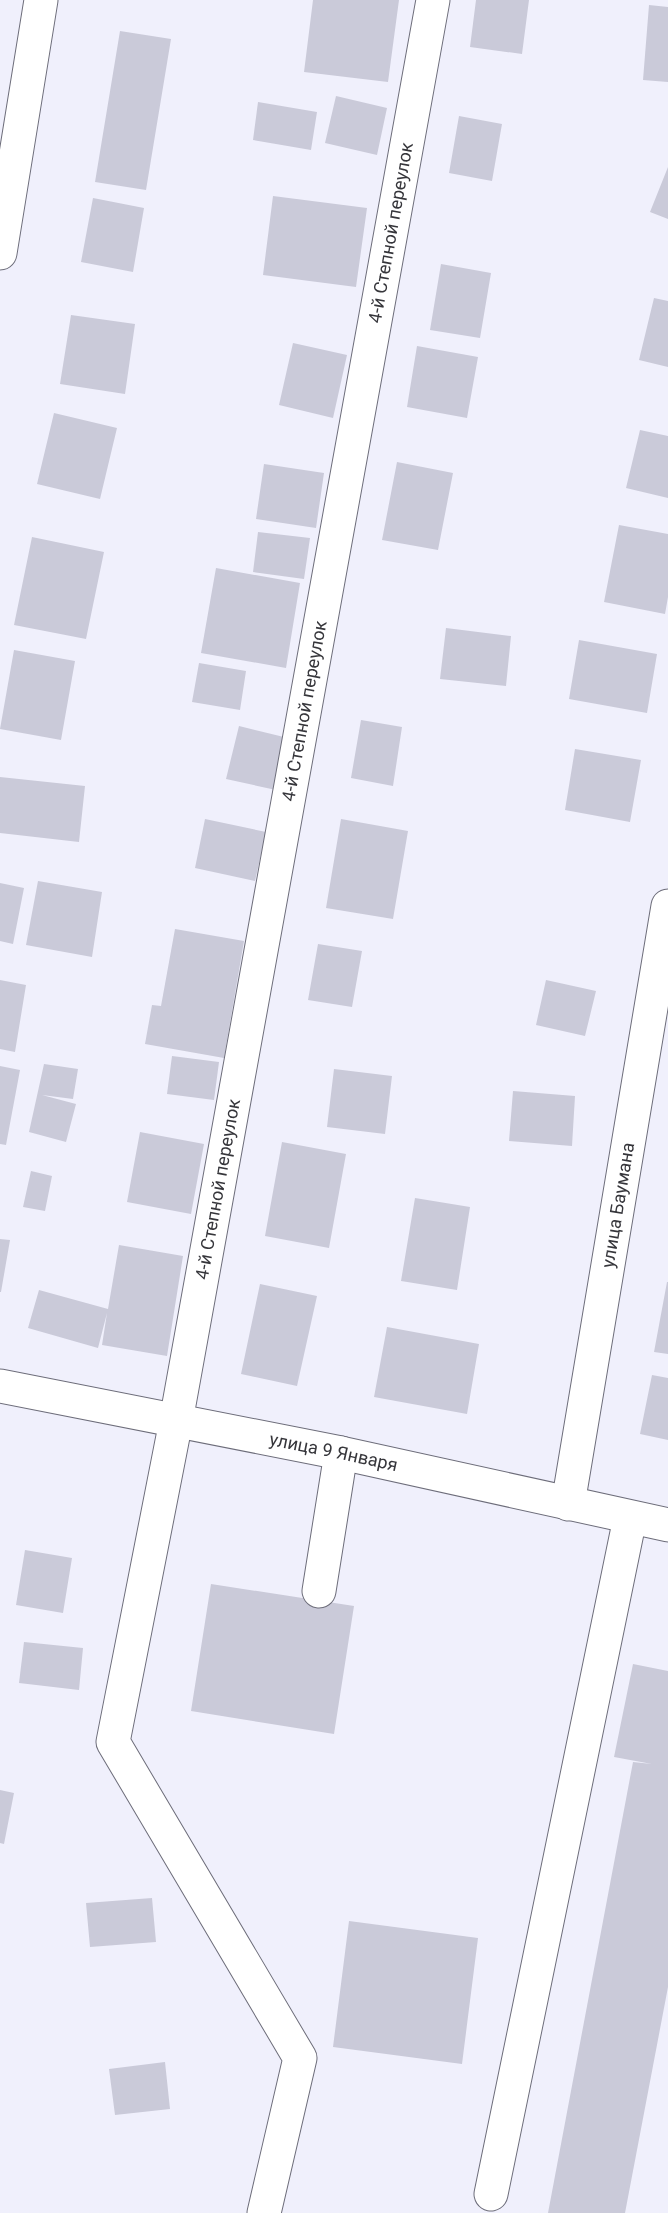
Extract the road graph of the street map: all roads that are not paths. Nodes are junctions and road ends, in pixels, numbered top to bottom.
1 (41, 0) edge
2 (433, 0) edge
3 (0, 253) edge
4 (668, 906) edge
5 (0, 1386) edge
6 (176, 1421) junction
7 (341, 1453) junction
8 (568, 1504) junction
9 (630, 1518) junction
10 (668, 1525) edge
11 (319, 1591) dead end
12 (492, 2194) dead end
13 (264, 2213) edge

1 - 3 street
2 - 6 street, 4-й Степной переулок
4 - 8 street, улица Баумана
5 - 6 street, улица 9 Января
6 - 7 street, улица 9 Января
6 - 13 street, 4-й Степной переулок
7 - 8 street, улица 9 Января
7 - 11 street
8 - 9 street, улица 9 Января
9 - 10 street, улица 9 Января
9 - 12 street

